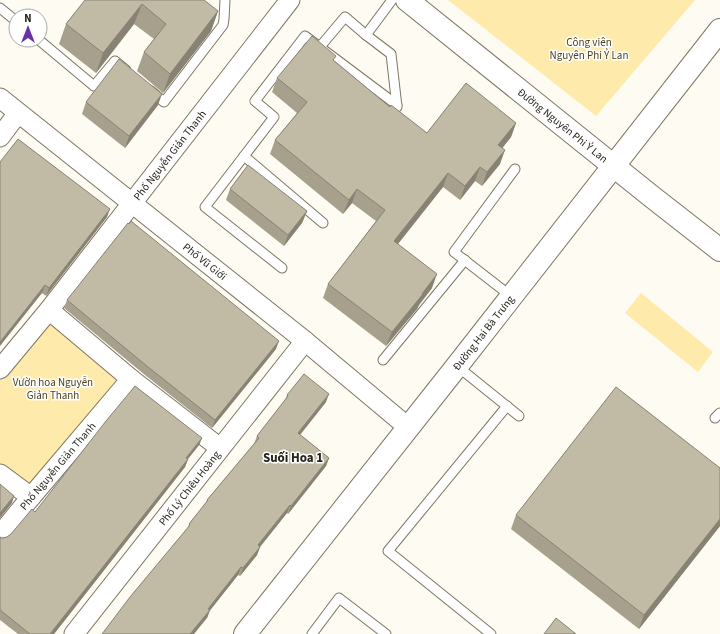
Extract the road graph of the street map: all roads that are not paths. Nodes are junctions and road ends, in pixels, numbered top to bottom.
1 (226, 0) edge
2 (290, 0) edge
3 (392, 0) edge
4 (407, 0) edge
5 (0, 8) edge
6 (8, 14) edge
7 (720, 30) edge
8 (366, 35) junction
9 (48, 48) edge
10 (319, 48) junction
11 (131, 74) edge
12 (142, 84) edge
13 (0, 98) edge
14 (397, 105) junction
15 (18, 113) junction
16 (398, 116) edge
17 (0, 137) edge
18 (244, 156) junction
19 (614, 165) junction
20 (515, 169) dead end
21 (133, 203) junction
22 (323, 223) dead end
23 (720, 250) edge
24 (465, 260) junction
25 (282, 268) dead end
26 (512, 296) junction
27 (50, 310) junction
28 (304, 341) junction
29 (383, 360) dead end
30 (458, 366) junction
31 (0, 369) edge
32 (131, 379) junction
33 (507, 406) junction
34 (519, 416) dead end
35 (408, 428) junction
36 (220, 448) junction
37 (0, 474) edge
38 (31, 497) junction
39 (0, 535) edge
40 (74, 634) edge
41 (245, 634) edge
42 (312, 634) edge
43 (386, 634) edge
44 (491, 634) edge

1 - 12 lane
2 - 21 street, Phố Nguyễn Giản Thanh
3 - 8 lane
4 - 19 main road, Đường Nguyên Phi Ỷ Lan
5 - 6 lane
7 - 19 main road, Đường Hai Bà Trưng
8 - 10 lane
8 - 14 lane
9 - 11 lane
10 - 14 lane
10 - 18 lane
13 - 15 street, Phố Vũ Giới
14 - 16 lane
15 - 17 street
15 - 21 street, Phố Vũ Giới
18 - 22 lane
18 - 25 lane
19 - 23 main road, Đường Nguyên Phi Ỷ Lan
19 - 26 main road, Đường Hai Bà Trưng
20 - 24 lane
21 - 27 street, Phố Nguyễn Giản Thanh
21 - 28 street, Phố Vũ Giới
24 - 26 lane
24 - 29 lane
26 - 30 main road, Đường Hai Bà Trưng
27 - 31 street, Phố Nguyễn Giản Thanh
27 - 32 street
28 - 35 street, Phố Vũ Giới
28 - 36 street, Phố Lý Chiêu Hoàng
30 - 33 lane
30 - 35 main road, Đường Hai Bà Trưng
32 - 36 street
32 - 38 street, Phố Nguyễn Giản Thanh
33 - 34 lane
33 - 44 lane
35 - 41 main road, Đường Hai Bà Trưng
36 - 40 street, Phố Lý Chiêu Hoàng
37 - 38 street
38 - 39 street, Phố Nguyễn Giản Thanh
42 - 43 lane

